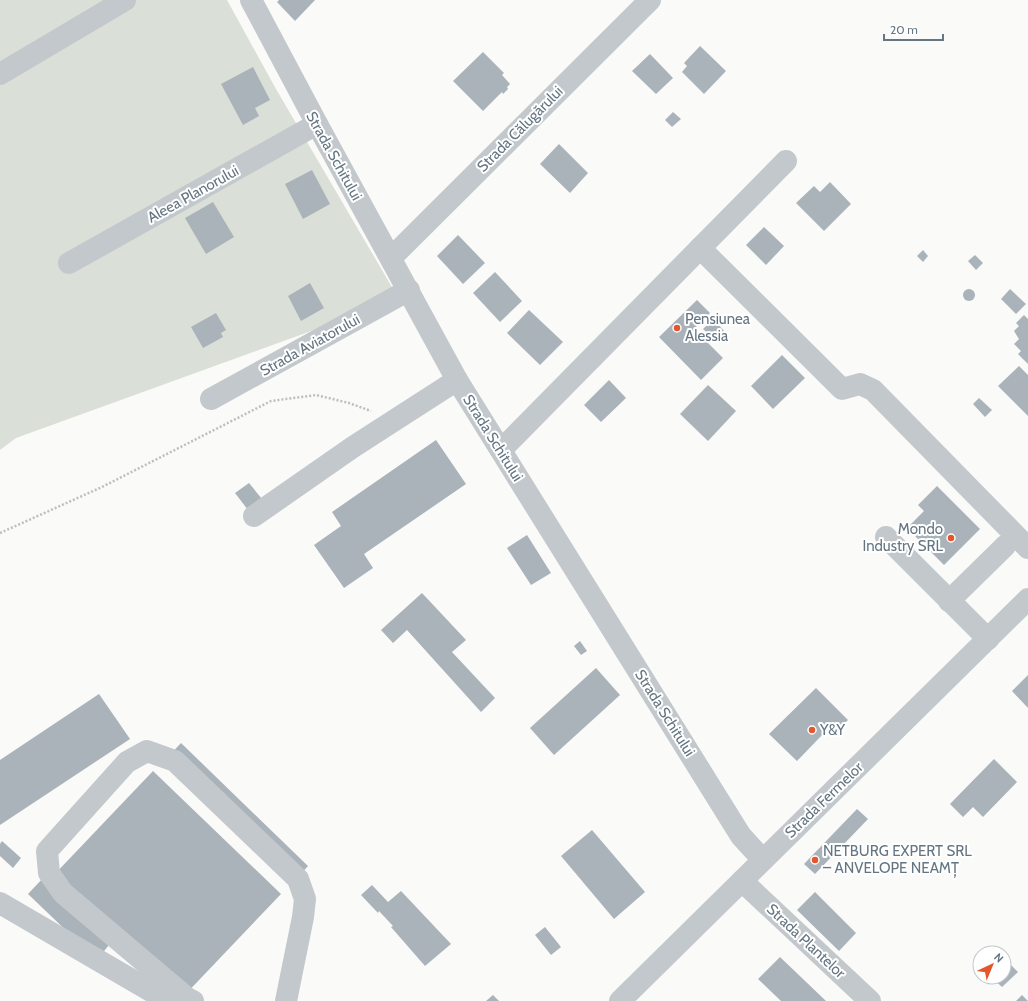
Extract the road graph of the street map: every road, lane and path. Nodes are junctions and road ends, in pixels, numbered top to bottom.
1 (125, 0) edge
2 (251, 0) edge
3 (650, 0) edge
4 (0, 74) edge
5 (316, 124) junction
6 (786, 161) dead end
7 (700, 248) junction
8 (391, 258) junction
9 (69, 263) dead end
10 (409, 290) junction
11 (457, 380) junction
12 (211, 399) dead end
13 (395, 420) junction
14 (501, 450) junction
15 (254, 516) dead end
16 (0, 533) edge
17 (886, 537) dead end
18 (1004, 546) dead end
19 (1028, 548) edge
20 (1028, 599) edge
21 (949, 601) junction
22 (988, 639) junction
23 (763, 860) junction
24 (742, 881) junction
25 (0, 903) edge
26 (168, 1001) edge
27 (193, 1001) edge
28 (286, 1001) edge
29 (620, 1001) edge
30 (870, 1001) edge

1 - 4 street
2 - 5 street, Strada Schitului
3 - 8 street, Strada Călugărului
5 - 8 street, Strada Schitului
5 - 9 street, Aleea Planorului
6 - 7 street
7 - 14 street
7 - 19 street
8 - 10 street, Strada Schitului
10 - 11 street, Strada Schitului
10 - 12 street, Strada Aviatorului
11 - 13 street
11 - 14 street, Strada Schitului
13 - 15 street
13 - 16 path
14 - 23 street, Strada Schitului
17 - 21 street
18 - 21 street
20 - 22 street, Strada Fermelor
21 - 22 street
22 - 23 street, Strada Fermelor
23 - 24 street, Strada Fermelor
24 - 29 street, Strada Fermelor
24 - 30 street, Strada Plantelor
25 - 26 street
27 - 28 street

